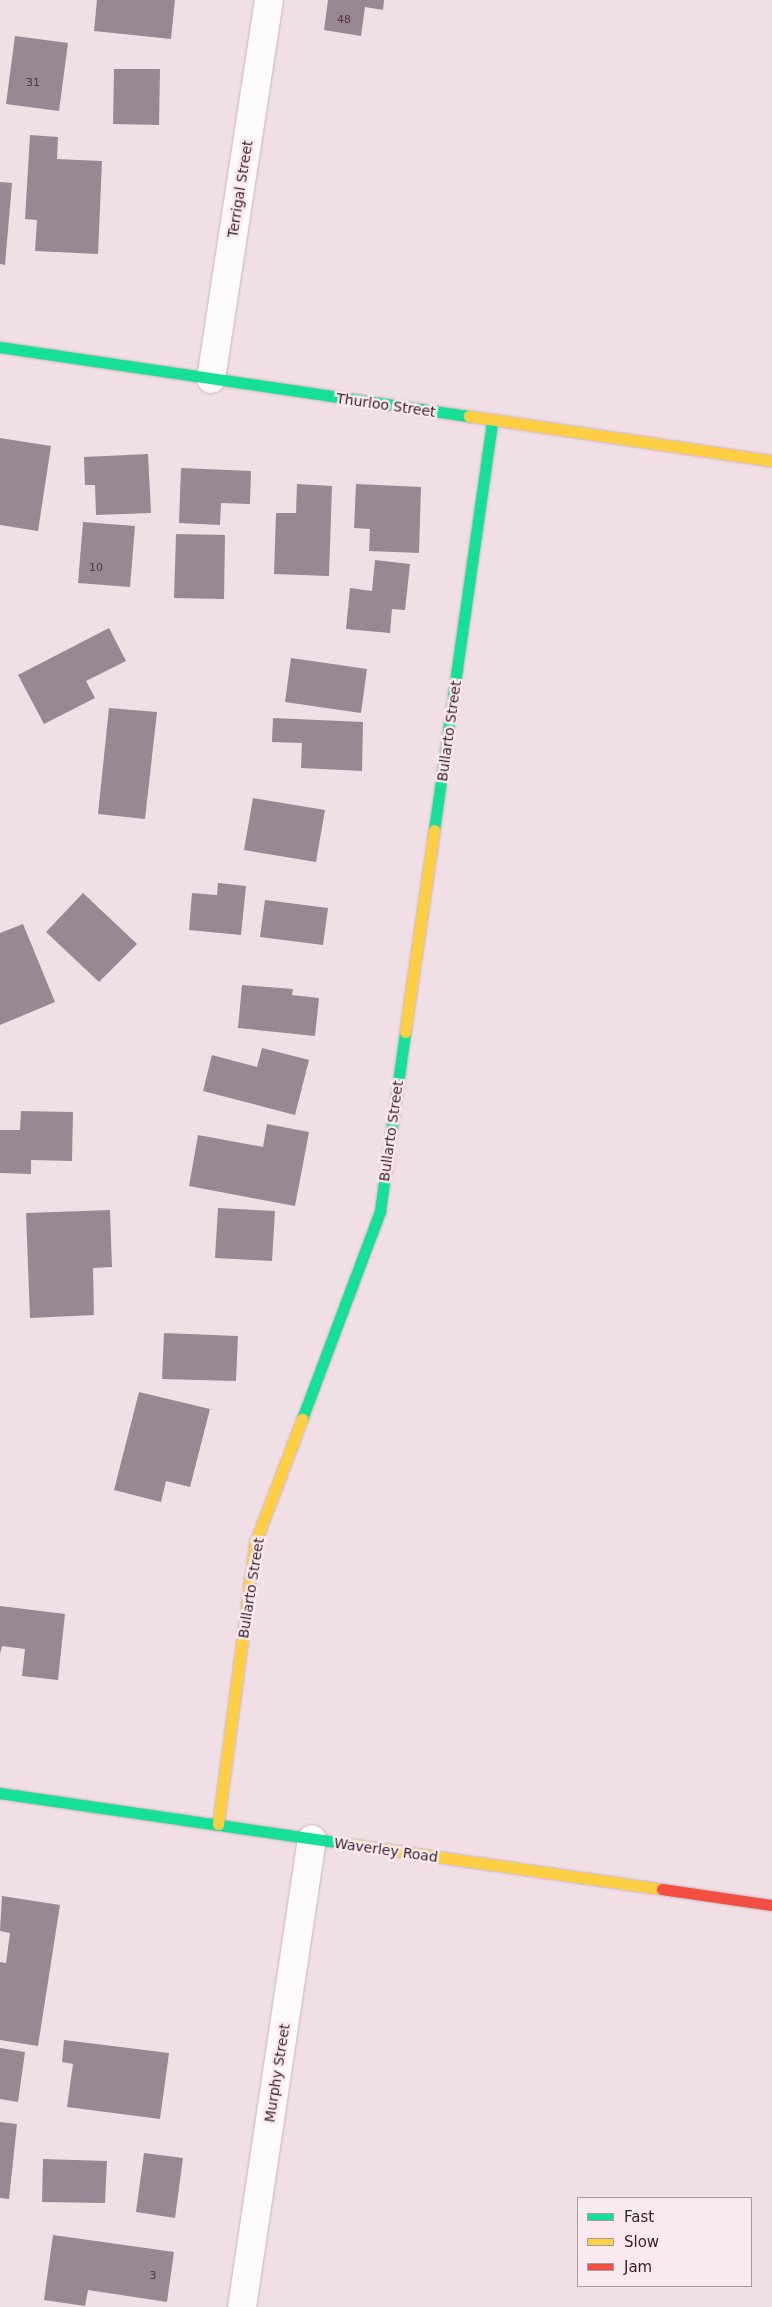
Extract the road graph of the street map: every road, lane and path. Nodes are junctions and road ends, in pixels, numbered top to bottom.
1 (269, 0) edge
2 (0, 347) edge
3 (211, 379) junction
4 (492, 420) junction
5 (772, 461) edge
6 (0, 1792) edge
7 (218, 1824) junction
8 (312, 1839) junction
9 (772, 1904) edge
10 (242, 2307) edge

1 - 3 street, Terrigal Street
2 - 3 street, Thurloo Street
3 - 4 street, Thurloo Street
4 - 5 street, Thurloo Street
4 - 7 street, Bullarto Street
6 - 7 street, Waverley Road
7 - 8 street, Waverley Road
8 - 9 street, Waverley Road
8 - 10 street, Murphy Street

